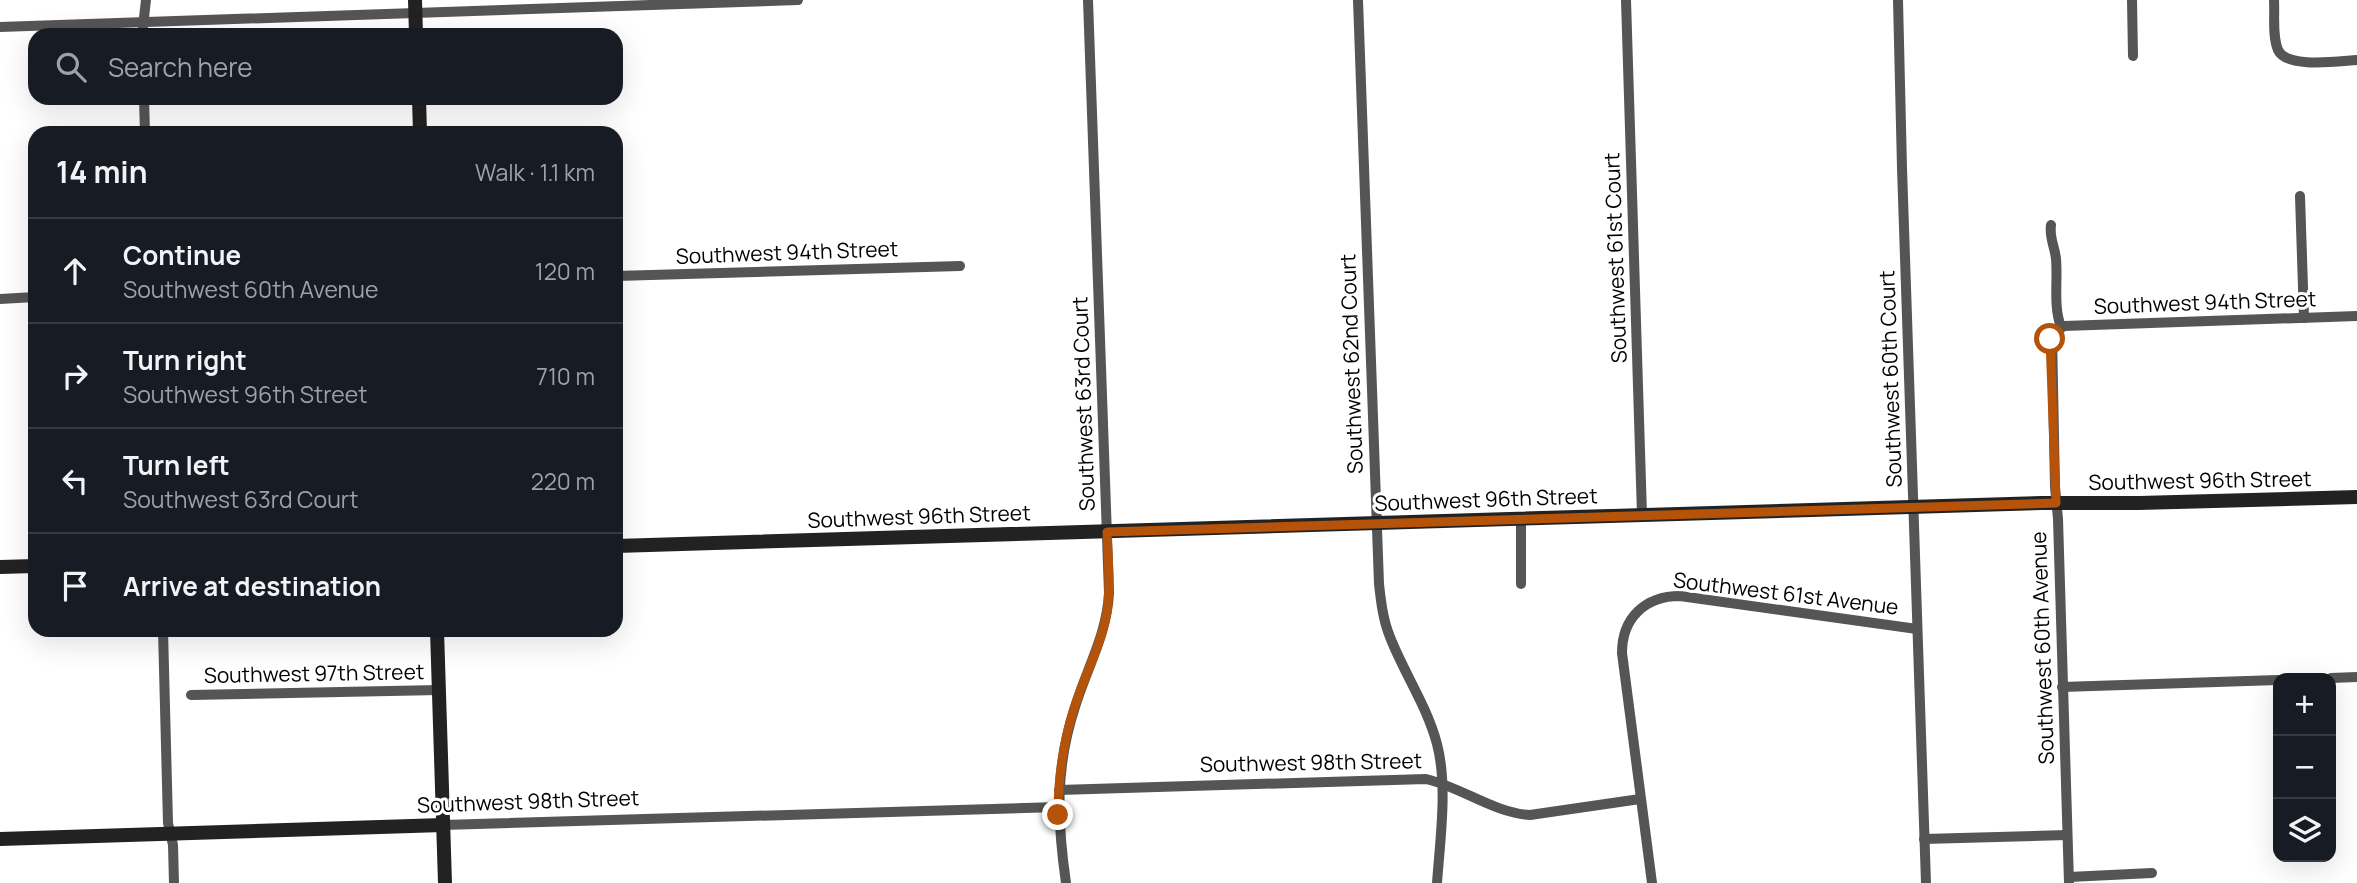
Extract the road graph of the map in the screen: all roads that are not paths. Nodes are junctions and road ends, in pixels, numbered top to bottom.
1 (146, 0) edge
2 (799, 0) edge
3 (1088, 0) edge
4 (1358, 0) edge
5 (1626, 0) edge
6 (1898, 0) edge
7 (2132, 0) edge
8 (2274, 0) edge
9 (415, 6) edge
10 (144, 22) junction
11 (0, 27) edge
12 (143, 28) edge
13 (416, 28) edge
14 (2133, 56) dead end
15 (2357, 60) edge
16 (144, 105) edge
17 (419, 105) edge
18 (145, 126) edge
19 (420, 126) edge
20 (2300, 196) dead end
21 (2051, 225) dead end
22 (960, 266) dead end
23 (623, 276) edge
24 (28, 297) edge
25 (0, 299) edge
26 (2357, 316) edge
27 (2304, 318) junction
28 (2058, 329) junction
29 (2357, 497) edge
30 (2056, 503) junction
31 (1914, 508) junction
32 (1642, 515) junction
33 (1521, 520) junction
34 (1376, 523) junction
35 (1107, 532) junction
36 (623, 546) edge
37 (28, 566) edge
38 (0, 567) edge
39 (1521, 584) dead end
40 (1917, 629) junction
41 (163, 637) edge
42 (437, 637) edge
43 (2357, 677) edge
44 (2336, 678) edge
45 (2273, 680) edge
46 (2062, 687) junction
47 (439, 690) junction
48 (191, 695) dead end
49 (1441, 783) junction
50 (1059, 790) junction
51 (1640, 799) junction
52 (1058, 807) junction
53 (443, 825) junction
54 (170, 834) junction
55 (2067, 835) junction
56 (0, 839) edge
57 (1924, 839) junction
58 (2152, 873) dead end
59 (2069, 880) edge
60 (174, 883) edge
61 (445, 883) edge
62 (1066, 883) edge
63 (1437, 883) edge
64 (1652, 883) edge
65 (1926, 883) edge

1 - 10 street
2 - 9 street
3 - 35 street, Southwest 63rd Court
4 - 34 street, Southwest 62nd Court
5 - 32 street, Southwest 61st Court
6 - 31 street, Southwest 60th Court
7 - 14 street
8 - 15 street
9 - 10 street
9 - 13 street
10 - 11 street
10 - 12 street
16 - 18 street
17 - 19 street
20 - 27 street
21 - 28 street, Southwest 60th Avenue
22 - 23 street, Southwest 94th Street
24 - 25 street
26 - 27 street, Southwest 94th Street
27 - 28 street, Southwest 94th Street
28 - 30 street, Southwest 60th Avenue
29 - 30 street, Southwest 96th Street
30 - 31 street, Southwest 96th Street
30 - 46 street, Southwest 60th Avenue
31 - 32 street, Southwest 96th Street
31 - 40 street, Southwest 60th Court
32 - 33 street, Southwest 96th Street
33 - 34 street, Southwest 96th Street
33 - 39 street
34 - 35 street, Southwest 96th Street
34 - 49 street, Southwest 62nd Court
35 - 36 street, Southwest 96th Street
35 - 50 street, Southwest 63rd Court
37 - 38 street
40 - 51 street, Southwest 61st Avenue
40 - 57 street, Southwest 60th Court
41 - 54 street
42 - 47 street
43 - 44 street
45 - 46 street
46 - 55 street, Southwest 60th Avenue
47 - 48 street, Southwest 97th Street
47 - 53 street
49 - 50 street, Southwest 98th Street
49 - 51 street, Southwest 98th Street
49 - 63 street, Southwest 62nd Court
50 - 52 street, Southwest 63rd Court
51 - 64 street, Southwest 61st Avenue
52 - 53 street, Southwest 98th Street
52 - 62 street, Southwest 63rd Court
53 - 54 street, Southwest 98th Street
53 - 61 street
54 - 56 street, Southwest 98th Street
54 - 60 street
55 - 57 street
55 - 59 street, Southwest 60th Avenue
57 - 65 street, Southwest 60th Court
58 - 59 street

